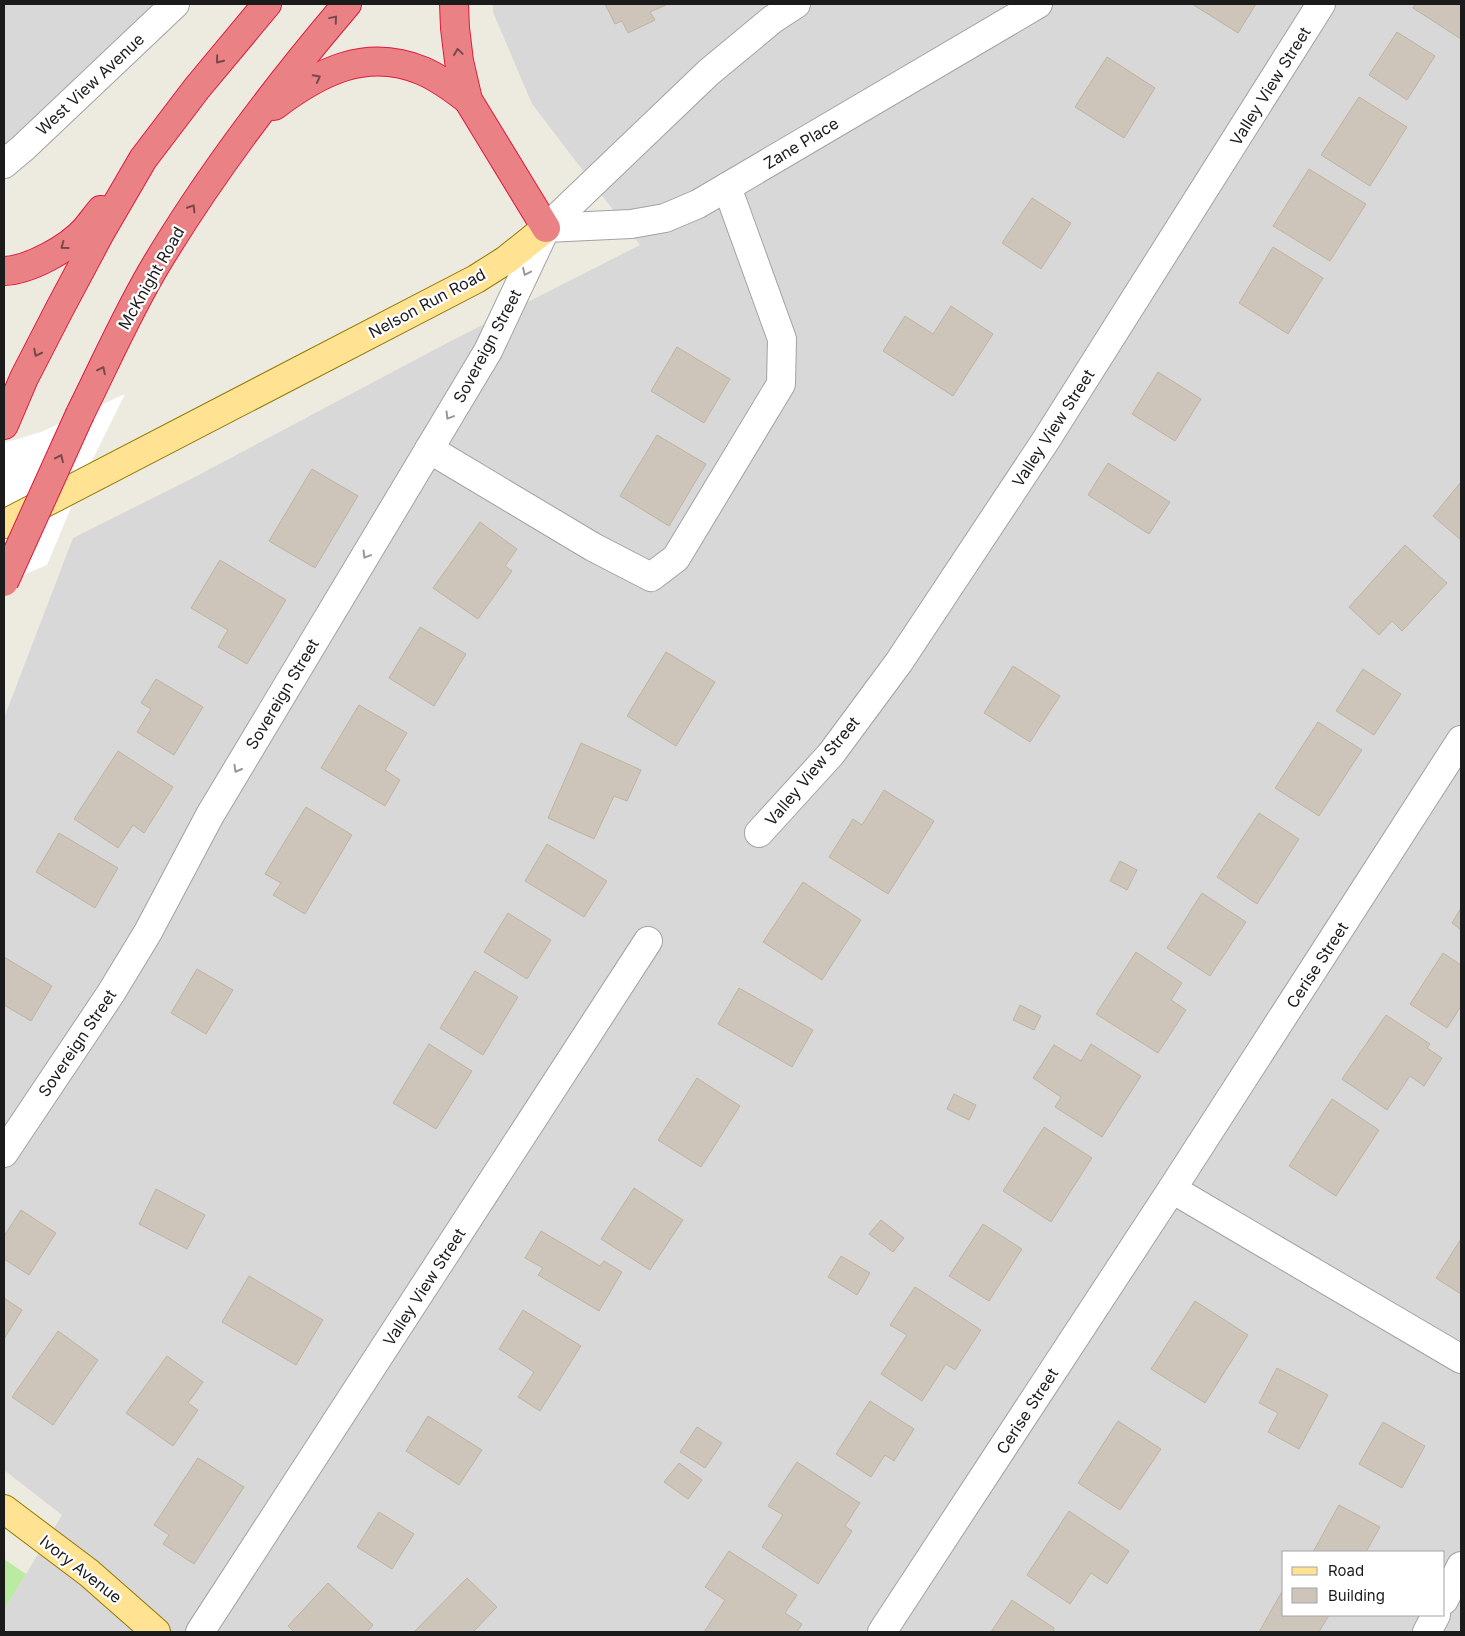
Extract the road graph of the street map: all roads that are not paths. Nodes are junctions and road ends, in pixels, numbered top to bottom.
1 (175, 4) edge
2 (267, 4) edge
3 (346, 4) edge
4 (454, 4) edge
5 (796, 4) edge
6 (1038, 4) edge
7 (1321, 4) edge
8 (468, 100) junction
9 (248, 125) junction
10 (143, 159) junction
11 (4, 164) edge
12 (727, 187) junction
13 (546, 228) junction
14 (4, 271) edge
15 (4, 424) edge
16 (429, 449) junction
17 (4, 524) edge
18 (4, 582) edge
19 (1461, 740) edge
20 (759, 834) dead end
21 (648, 941) dead end
22 (4, 1153) edge
23 (1172, 1189) junction
24 (1461, 1358) edge
25 (4, 1509) edge
26 (1461, 1566) edge
27 (1445, 1598) edge
28 (1435, 1616) edge
29 (156, 1632) edge
30 (200, 1632) edge
31 (882, 1632) edge
32 (1427, 1632) edge

1 - 11 street, West View Avenue
2 -> 10 highway
9 -> 3 highway, McKnight Road
8 -> 4 highway
5 - 13 street, Nelson Run Road
6 - 12 street, Zane Place
7 - 20 street, Valley View Street
9 -> 8 highway
8 - 13 highway
18 -> 9 highway, McKnight Road, bridge
10 -> 14 highway
10 -> 15 highway
12 - 13 street, Zane Place
12 - 16 street
13 -> 16 street, Sovereign Street
13 - 17 main road, Nelson Run Road
16 -> 22 street, Sovereign Street
19 - 23 street, Cerise Street
21 - 30 street, Valley View Street
23 - 24 street
23 - 31 street, Cerise Street
25 - 29 main road, Ivory Avenue
26 - 27 street
28 - 32 street

